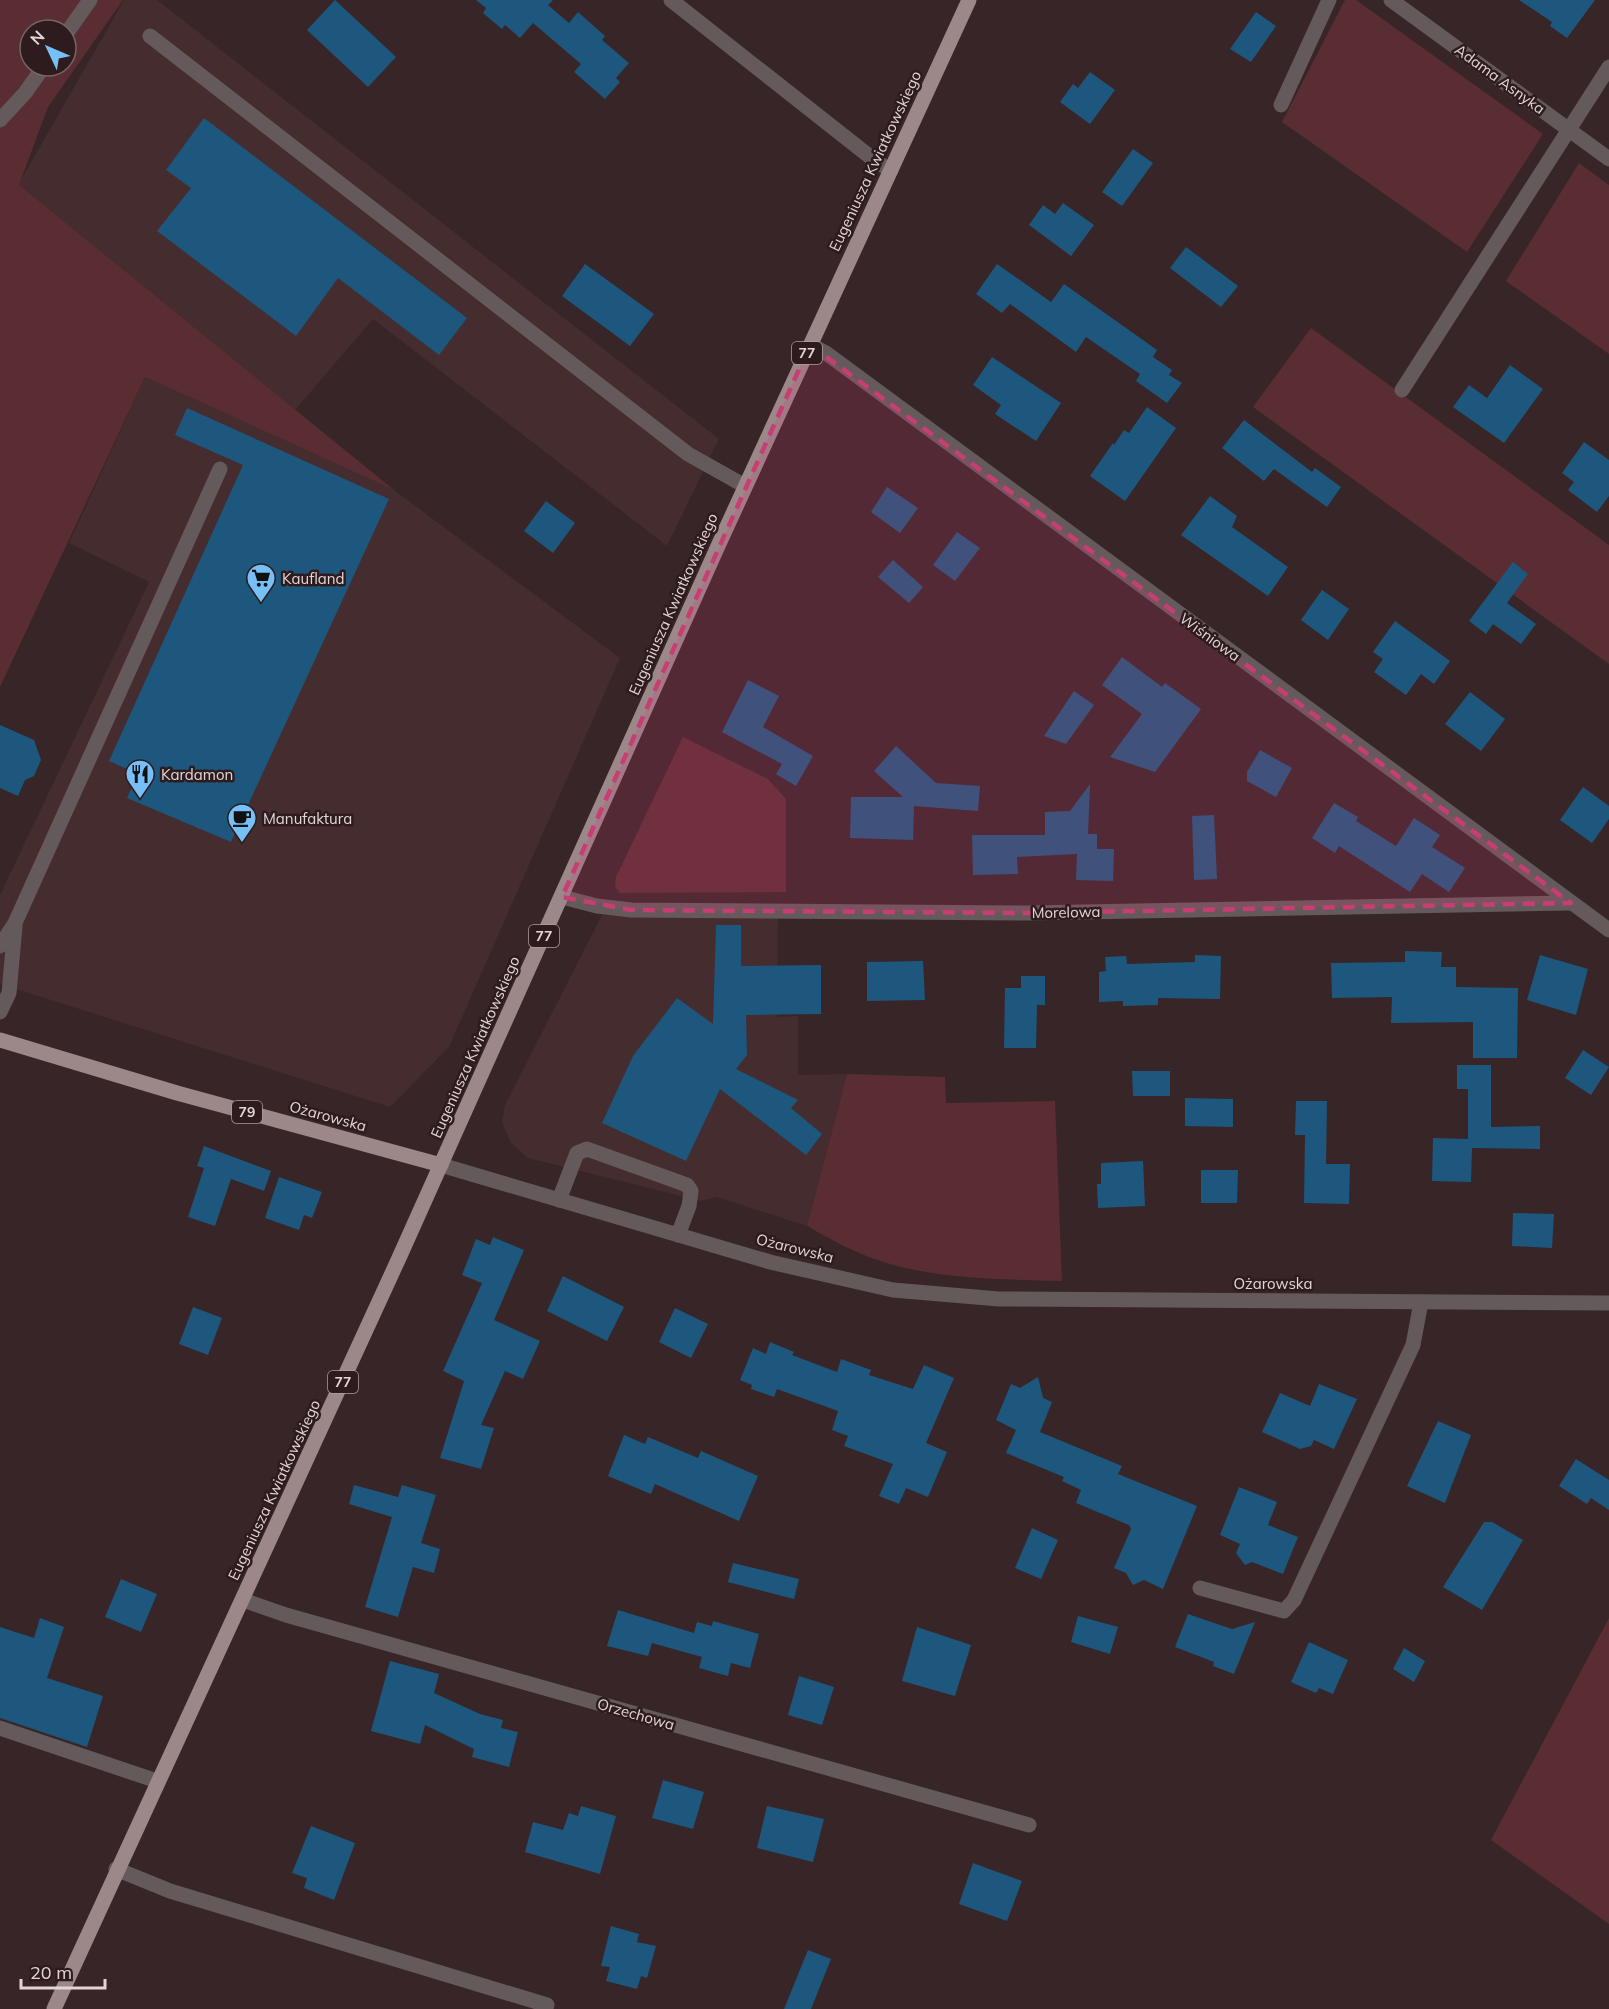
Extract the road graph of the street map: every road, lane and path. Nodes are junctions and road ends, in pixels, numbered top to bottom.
1 (90, 0) edge
2 (671, 0) edge
3 (969, 0) edge
4 (1329, 0) edge
5 (1391, 0) edge
6 (77, 18) edge
7 (150, 36) dead end
8 (1609, 67) edge
9 (36, 78) edge
10 (1281, 105) dead end
11 (0, 120) edge
12 (1569, 130) junction
13 (1609, 159) edge
14 (891, 170) junction
15 (810, 345) junction
16 (1402, 390) dead end
17 (220, 469) dead end
18 (745, 486) junction
19 (562, 897) junction
20 (1571, 903) junction
21 (15, 923) junction
22 (1609, 930) edge
23 (0, 946) edge
24 (0, 1012) edge
25 (0, 1040) edge
26 (441, 1165) junction
27 (559, 1200) junction
28 (678, 1235) junction
29 (1421, 1302) junction
30 (1609, 1303) edge
31 (1200, 1588) dead end
32 (243, 1600) junction
33 (0, 1728) edge
34 (157, 1781) junction
35 (1029, 1825) dead end
36 (116, 1869) junction
37 (547, 2005) dead end
38 (54, 2009) edge

1 - 6 street
2 - 14 street
3 - 14 main road, Eugeniusza Kwiatkowskiego / 77
4 - 10 street
5 - 12 street, Adama Asnyka
7 - 18 street
8 - 12 street
9 - 11 street
12 - 13 street, Adama Asnyka
12 - 16 street
14 - 15 main road, Eugeniusza Kwiatkowskiego / 77
15 - 18 main road, Eugeniusza Kwiatkowskiego / 77
15 - 20 street, Wiśniowa
17 - 21 street
18 - 19 main road, Eugeniusza Kwiatkowskiego / 77
19 - 20 street, Morelowa
19 - 26 main road, Eugeniusza Kwiatkowskiego / 77
20 - 22 street, Wiśniowa
21 - 23 street
21 - 24 street
25 - 26 main road, Ożarowska / 79
26 - 27 street, Ożarowska
26 - 32 main road, Eugeniusza Kwiatkowskiego / 77
27 - 28 street, Ożarowska
27 - 28 street
28 - 29 street, Ożarowska
29 - 30 street, Ożarowska
29 - 31 street
32 - 34 main road, Eugeniusza Kwiatkowskiego / 77
32 - 35 street, Orzechowa
33 - 34 street
34 - 36 main road, Eugeniusza Kwiatkowskiego / 77
36 - 37 street
36 - 38 main road, Eugeniusza Kwiatkowskiego / 77

